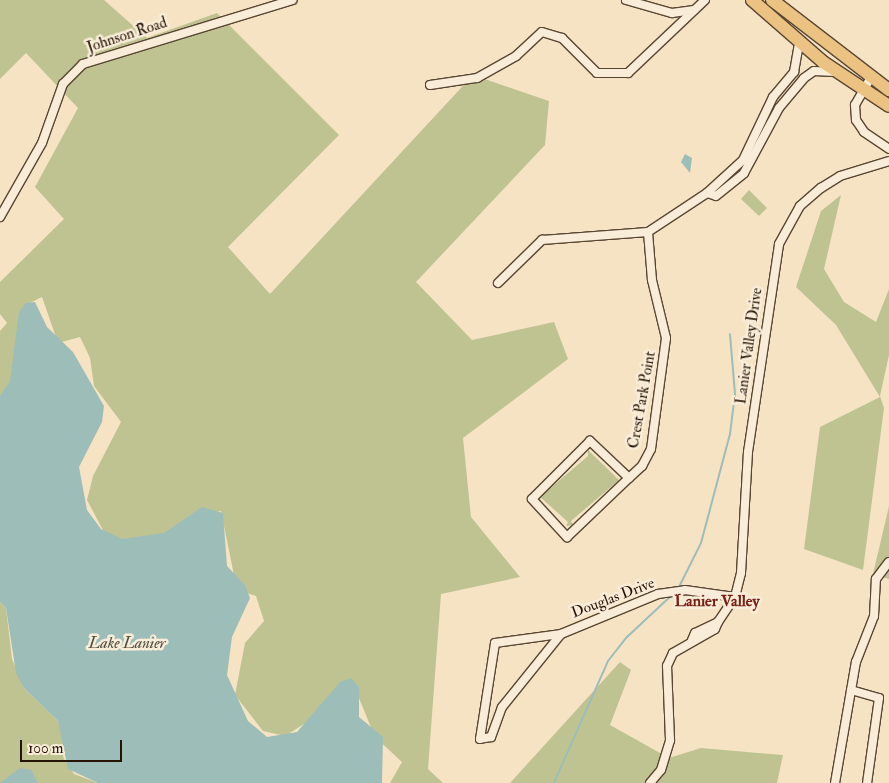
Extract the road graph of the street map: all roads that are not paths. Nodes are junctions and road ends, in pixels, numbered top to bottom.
1 (292, 0) edge
2 (626, 0) edge
3 (705, 0) edge
4 (752, 0) edge
5 (772, 0) edge
6 (695, 10) junction
7 (799, 43) junction
8 (839, 72) junction
9 (868, 83) junction
10 (783, 85) junction
11 (430, 86) dead end
12 (889, 90) edge
13 (792, 92) junction
14 (889, 106) edge
15 (889, 149) edge
16 (745, 157) junction
17 (753, 161) junction
18 (889, 162) edge
19 (727, 182) junction
20 (0, 217) edge
21 (648, 232) junction
22 (498, 283) dead end
23 (629, 478) junction
24 (889, 562) edge
25 (735, 597) junction
26 (561, 634) junction
27 (851, 690) junction
28 (650, 783) edge
29 (835, 783) edge
30 (867, 783) edge

1 - 20 street, Johnson Road
2 - 6 street
3 - 6 street
4 - 7 main road
5 - 9 main road
6 - 11 street
7 - 8 main road
7 - 10 street
8 - 9 main road
8 - 13 street
9 - 12 main road
9 - 14 main road
9 - 15 street
10 - 13 street
10 - 16 street
13 - 17 street
16 - 17 street
16 - 19 street
17 - 19 street
18 - 25 street, Lanier Valley Drive
19 - 21 street
21 - 22 street
21 - 23 street, Crest Park Point
23 - 23 street, Crest Park Point
24 - 27 street
25 - 26 street, Douglas Drive
25 - 28 street
26 - 26 street, Douglas Drive
27 - 29 street
27 - 30 street

